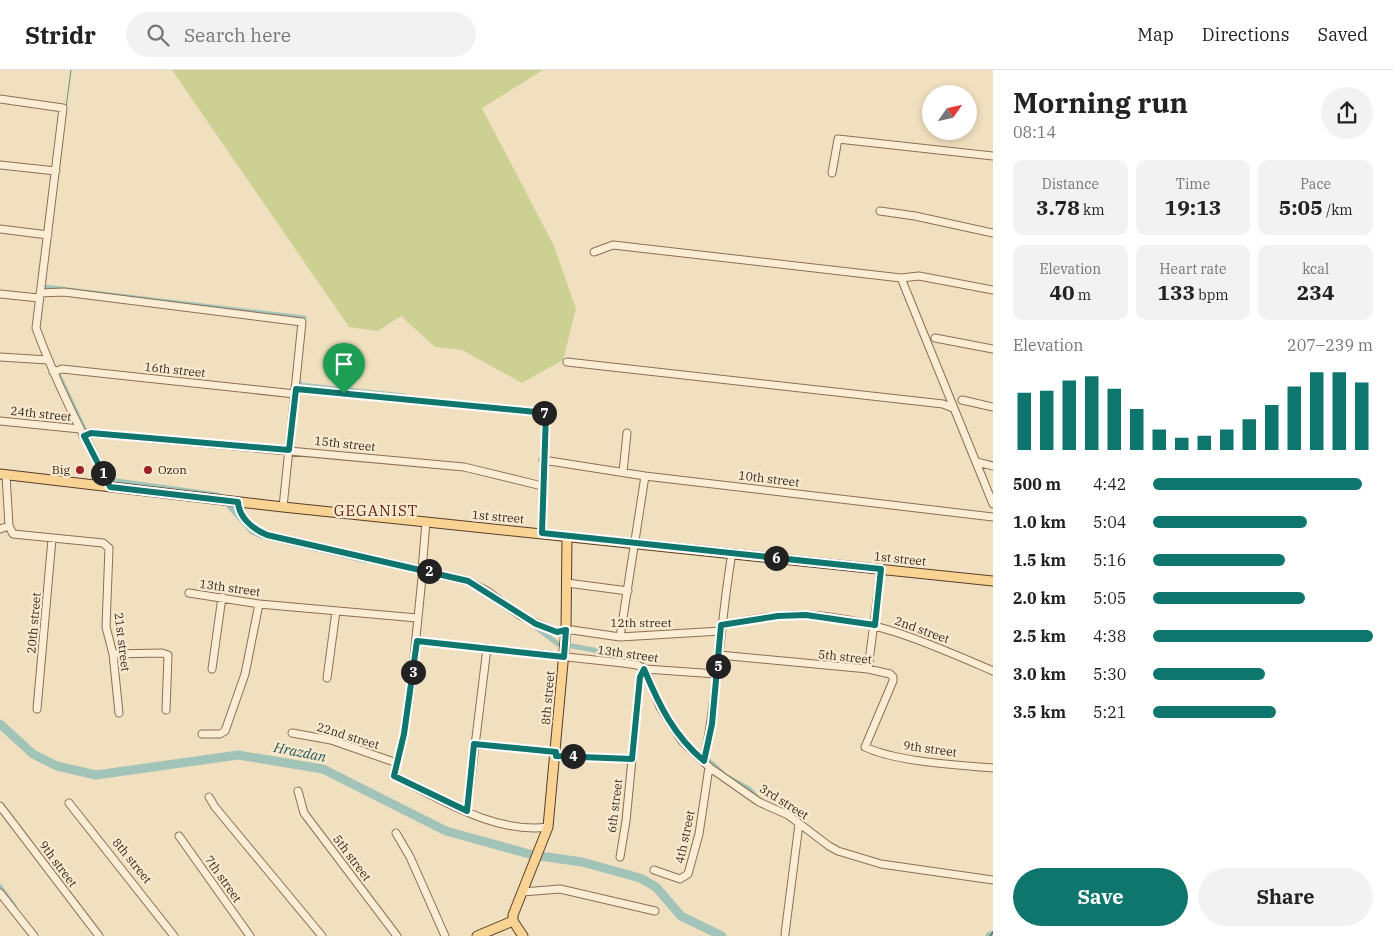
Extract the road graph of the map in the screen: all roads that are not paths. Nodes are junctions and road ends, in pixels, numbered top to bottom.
1 (0, 99) edge
2 (993, 156) edge
3 (0, 165) edge
4 (56, 171) junction
5 (832, 173) dead end
6 (880, 211) dead end
7 (0, 229) edge
8 (993, 233) edge
9 (48, 235) junction
10 (594, 252) dead end
11 (901, 278) junction
12 (993, 290) edge
13 (0, 294) edge
14 (39, 296) junction
15 (935, 338) dead end
16 (993, 349) edge
17 (0, 357) edge
18 (48, 360) junction
19 (567, 362) dead end
20 (54, 372) junction
21 (295, 391) junction
22 (962, 400) dead end
23 (993, 407) edge
24 (953, 408) junction
25 (0, 421) edge
26 (82, 432) junction
27 (627, 433) dead end
28 (289, 450) junction
29 (543, 460) junction
30 (977, 462) junction
31 (993, 466) edge
32 (623, 472) junction
33 (3, 474) edge
34 (645, 476) junction
35 (542, 486) junction
36 (110, 487) junction
37 (238, 502) junction
38 (993, 504) edge
39 (283, 507) junction
40 (993, 517) edge
41 (426, 522) junction
42 (9, 526) junction
43 (0, 529) edge
44 (542, 533) junction
45 (568, 536) junction
46 (52, 539) junction
47 (634, 544) junction
48 (732, 554) junction
49 (881, 569) junction
50 (422, 570) junction
51 (422, 578) dead end
52 (993, 581) edge
53 (567, 582) junction
54 (628, 591) junction
55 (189, 593) dead end
56 (222, 597) junction
57 (259, 604) junction
58 (336, 611) junction
59 (417, 618) junction
60 (875, 625) junction
61 (721, 628) junction
62 (566, 630) junction
63 (620, 637) junction
64 (417, 641) junction
65 (487, 648) junction
66 (113, 654) junction
67 (719, 655) junction
68 (564, 657) junction
69 (644, 669) junction
70 (868, 669) junction
71 (212, 670) dead end
72 (993, 671) edge
73 (717, 674) junction
74 (328, 678) dead end
75 (37, 709) dead end
76 (166, 710) dead end
77 (119, 713) dead end
78 (292, 733) dead end
79 (202, 734) dead end
80 (474, 744) junction
81 (865, 747) joint
82 (556, 754) junction
83 (632, 759) junction
84 (397, 764) junction
85 (707, 764) junction
86 (993, 768) edge
87 (298, 791) dead end
88 (209, 797) dead end
89 (69, 803) dead end
90 (0, 806) edge
91 (467, 811) junction
92 (799, 824) junction
93 (548, 829) junction
94 (396, 833) dead end
95 (178, 836) dead end
96 (620, 857) dead end
97 (654, 870) dead end
98 (993, 880) edge
99 (522, 892) junction
100 (0, 893) edge
101 (655, 910) dead end
102 (513, 921) junction
103 (785, 934) dead end
104 (34, 936) edge
105 (99, 936) edge
106 (174, 936) edge
107 (250, 936) edge
108 (322, 936) edge
109 (397, 936) edge
110 (445, 936) edge
111 (477, 936) edge
112 (523, 936) edge

1 - 4 street
2 - 5 street
3 - 4 street
4 - 9 street
6 - 8 street
7 - 9 street
9 - 14 street
10 - 11 street
11 - 12 street
11 - 24 street
13 - 14 street
14 - 18 street
14 - 21 street
15 - 16 street
17 - 18 street
18 - 20 street
19 - 24 street
20 - 21 street, 16th street
20 - 26 street
21 - 28 street
21 - 29 street, 16th street
22 - 23 street
24 - 30 street
25 - 26 street, 24th street
26 - 28 street, 15th street
26 - 36 street
27 - 32 street
28 - 35 street, 15th street
28 - 39 street
29 - 32 street, 10th street
29 - 35 street, 16th street
30 - 31 street
30 - 38 street
32 - 34 street, 10th street
33 - 36 main road, 1st street
33 - 42 street
34 - 40 street, 10th street
34 - 47 street
35 - 44 street, 16th street
36 - 37 main road, 1st street
37 - 39 main road, 1st street
37 - 50 street, 12th street
39 - 41 main road, 1st street
41 - 44 main road, 1st street
41 - 50 street
42 - 43 street
42 - 46 street
44 - 45 main road, 1st street
45 - 47 main road, 1st street
45 - 53 main road, 8th street
46 - 66 street, 21st street
46 - 75 street, 20th street
47 - 48 main road, 1st street
47 - 54 street
48 - 49 main road, 1st street
48 - 61 street, 4th street
49 - 52 main road, 1st street
49 - 60 street
50 - 62 street, 12th street
51 - 59 street
53 - 54 street
53 - 62 main road, 8th street
54 - 63 street
55 - 56 street, 13th street
56 - 57 street, 13th street
56 - 71 street
57 - 58 street, 13th street
57 - 79 street
58 - 59 street, 13th street
58 - 74 street
59 - 64 street
60 - 61 street, 2nd street
60 - 70 street
60 - 72 street, 2nd street
61 - 63 street, 12th street
61 - 67 street, 4th street
62 - 63 street, 12th street
62 - 68 main road, 8th street
64 - 65 street, 13th street
64 - 84 street
65 - 68 street, 13th street
65 - 80 street
66 - 76 street
66 - 77 street, 21st street
67 - 70 street, 5th street
67 - 73 street, 4th street
68 - 69 street, 13th street
68 - 82 main road, 8th street
69 - 73 street, 13th street
69 - 83 street, 6th street
69 - 85 street, 3rd street
70 - 81 street, 5th street
73 - 85 street, 4th street
78 - 84 street, 22nd street
80 - 82 street
80 - 91 street
81 - 86 street, 9th street
82 - 83 street
82 - 93 main road, 8th street
83 - 96 street, 6th street
84 - 91 street
85 - 92 street, 3rd street
85 - 97 street, 4th street
87 - 109 street, 5th street
88 - 108 street
89 - 106 street, 8th street
90 - 105 street, 9th street
91 - 93 street
92 - 98 street, 3rd street
92 - 103 street
93 - 99 main road, 8th street
94 - 110 street
95 - 107 street, 7th street
99 - 101 street
99 - 102 main road
100 - 104 street
102 - 111 main road
102 - 112 main road

